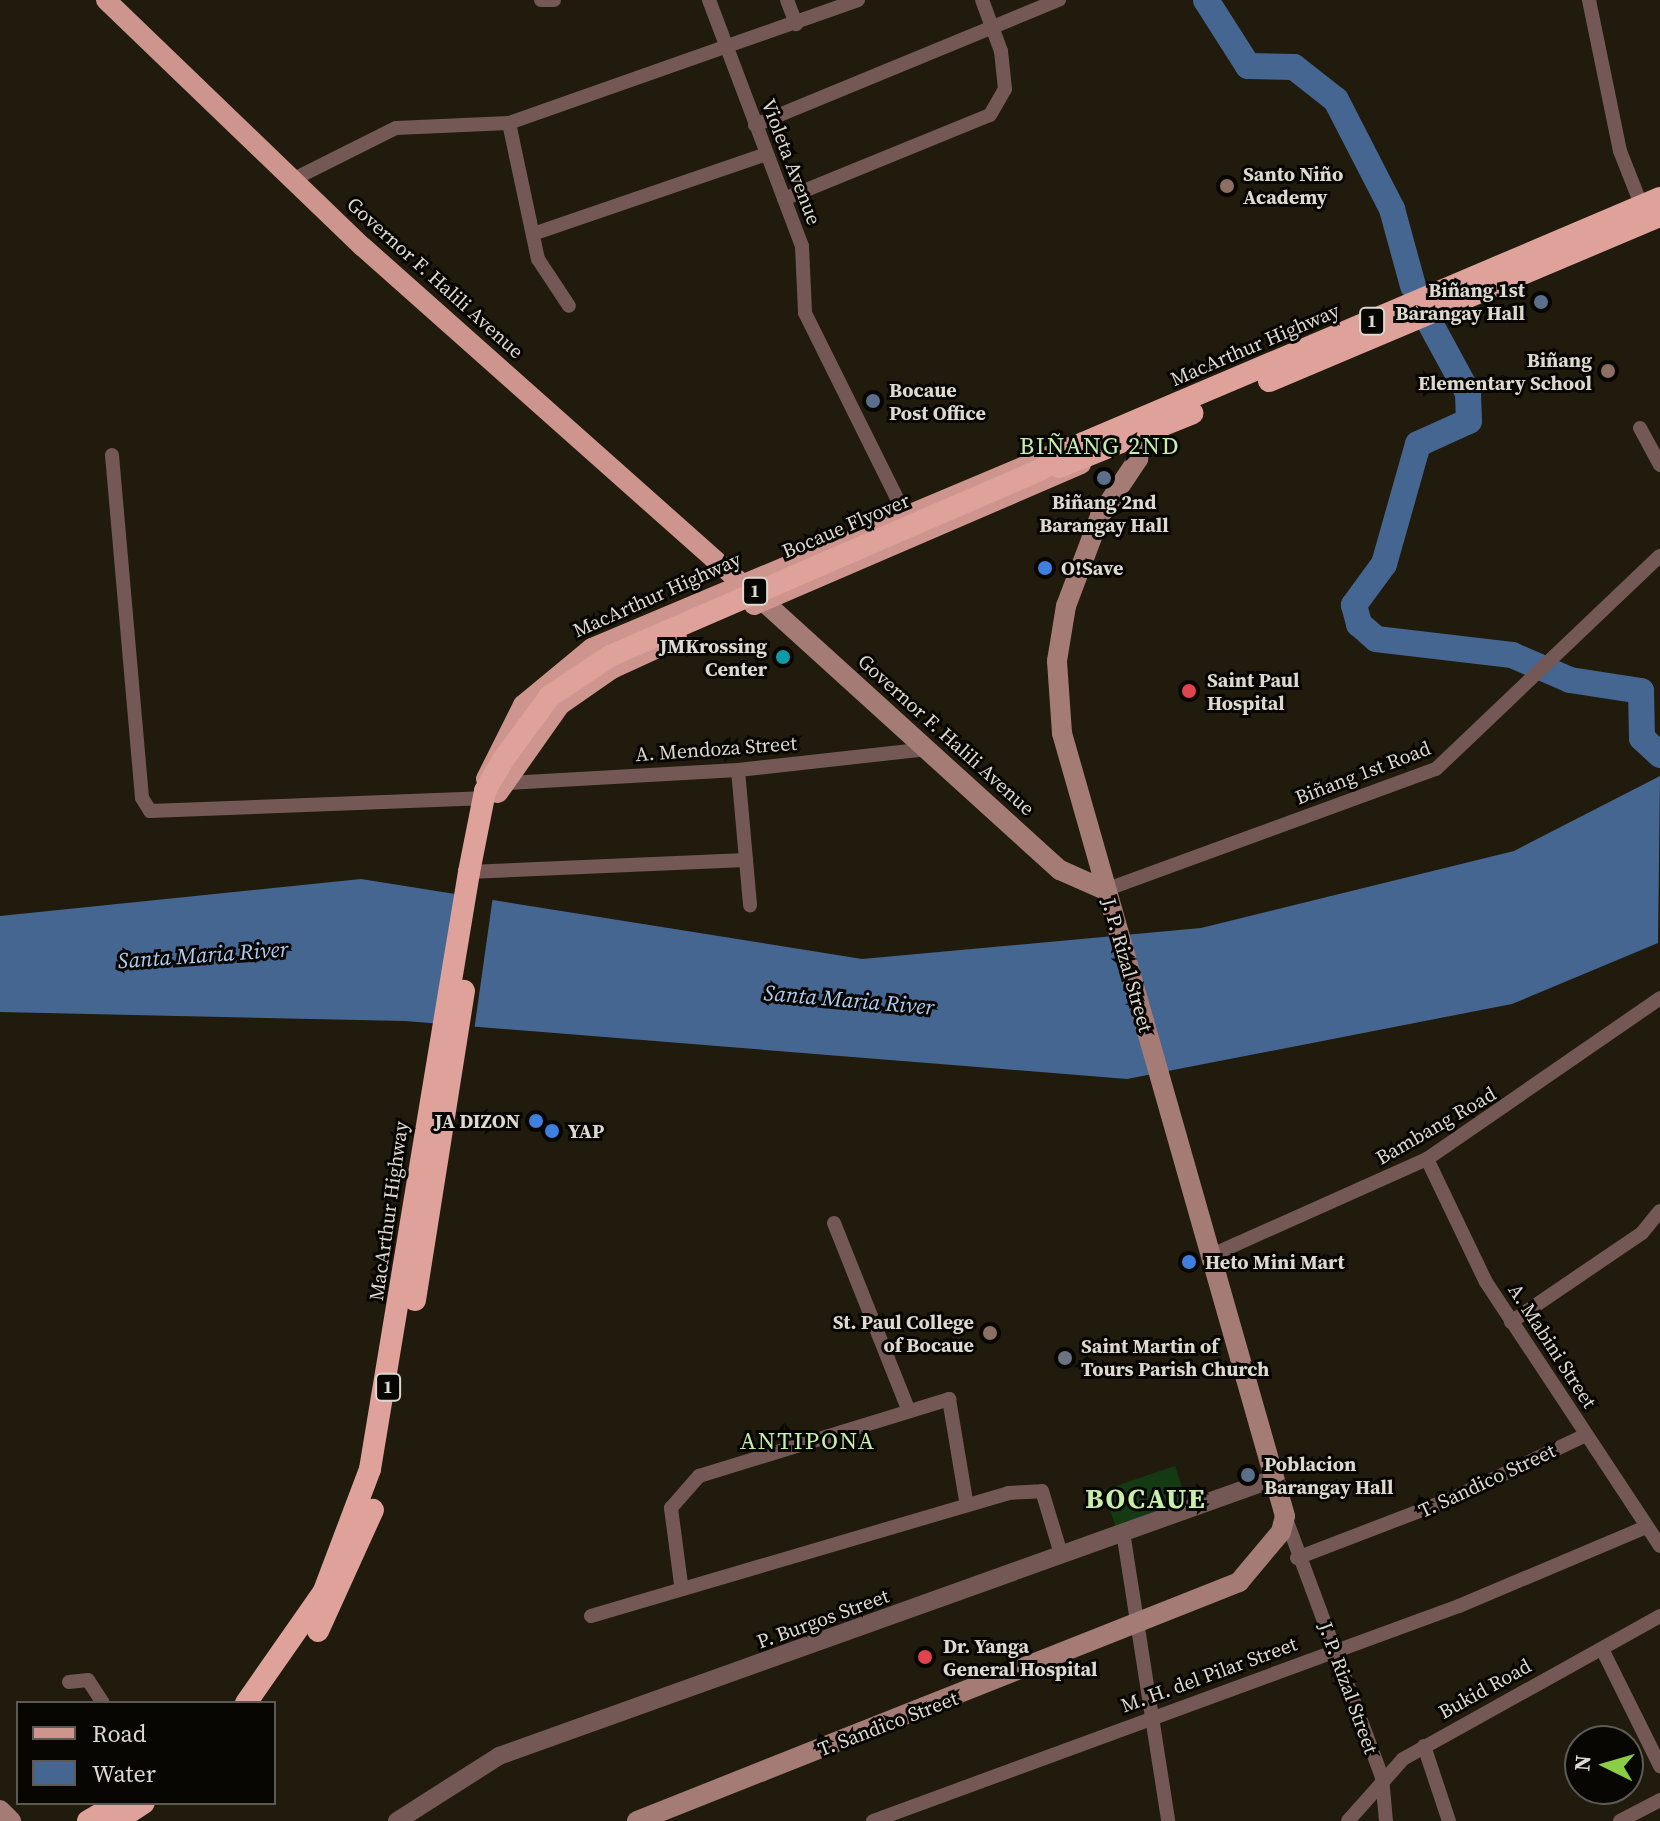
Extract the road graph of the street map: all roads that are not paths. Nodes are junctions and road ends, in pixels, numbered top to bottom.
1 (106, 0) edge
2 (541, 0) edge
3 (554, 0) edge
4 (709, 0) edge
5 (787, 0) edge
6 (858, 0) edge
7 (982, 0) edge
8 (1059, 0) edge
9 (1589, 0) edge
10 (796, 24) junction
11 (991, 25) junction
12 (728, 49) junction
13 (509, 123) junction
14 (755, 125) junction
15 (767, 154) junction
16 (292, 180) junction
17 (784, 199) junction
18 (1652, 210) edge
19 (533, 234) junction
20 (569, 306) dead end
21 (1640, 428) dead end
22 (1137, 430) junction
23 (1088, 451) junction
24 (112, 455) dead end
25 (1660, 465) edge
26 (904, 512) junction
27 (1660, 556) edge
28 (741, 583) junction
29 (763, 601) junction
30 (928, 749) junction
31 (738, 770) junction
32 (496, 785) junction
33 (746, 860) junction
34 (475, 876) junction
35 (1105, 890) junction
36 (750, 905) dead end
37 (1660, 998) edge
38 (448, 1041) junction
39 (1427, 1159) junction
40 (1660, 1211) edge
41 (834, 1223) dead end
42 (1212, 1255) junction
43 (1511, 1322) junction
44 (909, 1411) junction
45 (1586, 1435) junction
46 (1275, 1478) junction
47 (966, 1501) junction
48 (1285, 1516) junction
49 (1646, 1527) junction
50 (1123, 1532) junction
51 (1660, 1546) edge
52 (1061, 1554) junction
53 (1297, 1558) junction
54 (681, 1584) junction
55 (591, 1616) dead end
56 (1660, 1616) edge
57 (1138, 1624) junction
58 (1602, 1649) junction
59 (1332, 1651) junction
60 (69, 1682) dead end
61 (102, 1701) edge
62 (247, 1701) edge
63 (264, 1701) edge
64 (1152, 1717) junction
65 (1424, 1746) junction
66 (1660, 1766) edge
67 (1382, 1777) junction
68 (1660, 1800) edge
69 (116, 1805) edge
70 (141, 1805) edge
71 (0, 1810) edge
72 (11, 1821) edge
73 (88, 1821) edge
74 (116, 1821) edge
75 (397, 1821) edge
76 (637, 1821) edge
77 (873, 1821) edge
78 (1168, 1821) edge
79 (1348, 1821) edge
80 (1386, 1821) edge
81 (1449, 1821) edge
82 (1620, 1821) edge

1 - 16 main road, Governor F. Halili Avenue
2 - 3 street
4 - 12 street, Violeta Avenue
5 - 10 street
6 - 10 street
7 - 11 street
8 - 11 street
9 - 18 street
10 - 12 street
11 - 14 street
11 - 17 street
12 - 13 street
12 - 14 street, Violeta Avenue
13 - 16 street
13 - 19 street
14 - 15 street, Violeta Avenue
15 - 17 street, Violeta Avenue
15 - 19 street
16 - 28 main road, Governor F. Halili Avenue
17 - 26 street, Violeta Avenue
18 - 22 highway, MacArthur Highway / 1
19 - 20 street
21 - 25 street
22 - 23 highway, MacArthur Highway / 1
22 - 35 main road, J. P. Rizal Street
23 - 26 main road, MacArthur Highway / 1
23 - 29 main road, MacArthur Highway / 1
23 - 32 highway, Bocaue Flyover / 1, bridge
24 - 32 street, A. Mendoza Street
26 - 28 main road, MacArthur Highway / 1
27 - 35 street, Biñang 1st Road
28 - 32 main road, MacArthur Highway / 1
29 - 30 main road, Governor F. Halili Avenue
29 - 32 main road, MacArthur Highway / 1
30 - 31 street, A. Mendoza Street
30 - 35 main road, Governor F. Halili Avenue
31 - 32 street, A. Mendoza Street
31 - 33 street
32 - 34 highway, MacArthur Highway / 1
33 - 34 street
33 - 36 street
34 - 38 highway, MacArthur Highway / 1
35 - 42 main road, J. P. Rizal Street
37 - 39 street, Bambang Road
38 - 62 highway, MacArthur Highway / 1
38 - 63 highway, MacArthur Highway / 1
39 - 42 street, Bambang Road
39 - 43 street, A. Mabini Street
40 - 43 street
41 - 44 street
42 - 46 main road, J. P. Rizal Street
43 - 45 street, A. Mabini Street
44 - 47 street
44 - 54 street
45 - 49 street, A. Mabini Street
45 - 53 street, T. Sandico Street
46 - 48 main road, J. P. Rizal Street
46 - 50 street, P. Burgos Street
47 - 52 street
47 - 54 street
48 - 53 street, J. P. Rizal Street
48 - 57 main road, T. Sandico Street
49 - 51 street, A. Mabini Street
49 - 59 street, M. H. del Pilar Street
50 - 52 street, P. Burgos Street
50 - 57 street
52 - 75 street, P. Burgos Street
53 - 59 street, J. P. Rizal Street
54 - 55 street
56 - 58 street, Bukid Road
57 - 64 street
57 - 76 main road, T. Sandico Street
58 - 65 street, Bukid Road
58 - 66 street
59 - 64 street, M. H. del Pilar Street
59 - 67 street, J. P. Rizal Street
60 - 61 street
64 - 77 street, M. H. del Pilar Street
64 - 78 street
65 - 67 street, Bukid Road
65 - 81 street
67 - 79 street, Bukid Road
67 - 80 street, J. P. Rizal Street
68 - 82 street
69 - 73 highway
70 - 74 highway
71 - 72 main road

